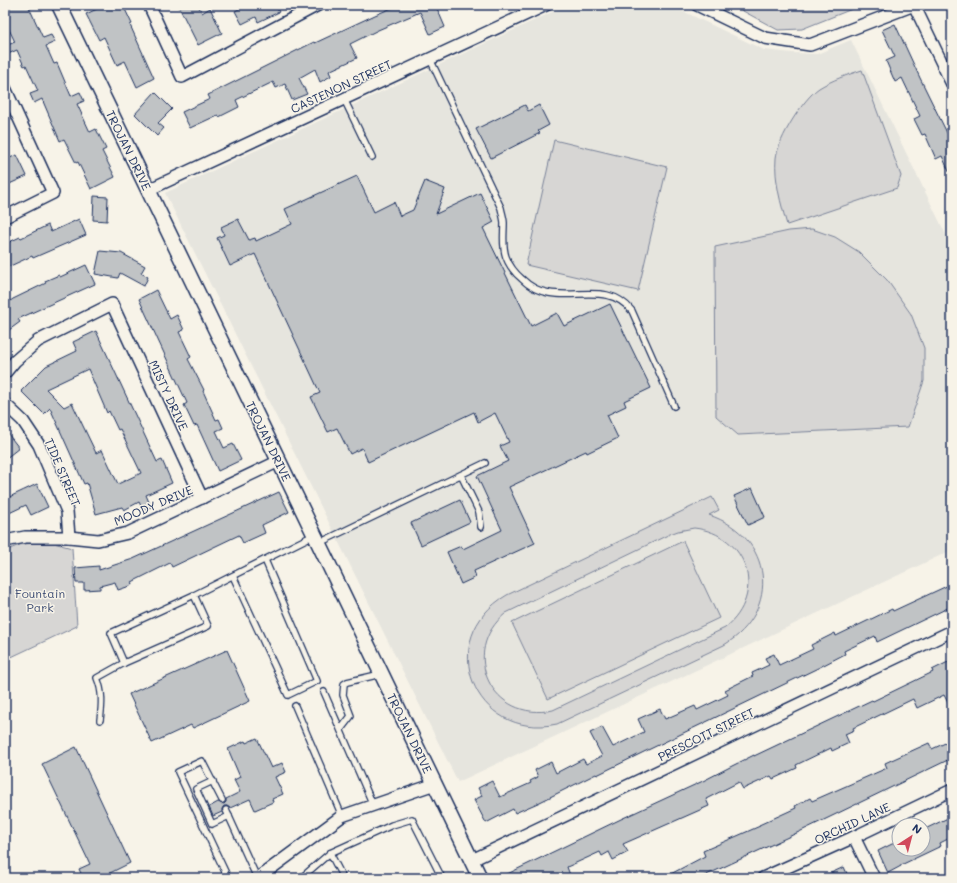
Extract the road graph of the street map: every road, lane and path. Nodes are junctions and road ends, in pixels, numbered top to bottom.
1 (59, 5) edge
2 (149, 5) edge
3 (318, 5) edge
4 (546, 5) edge
5 (697, 5) edge
6 (914, 5) edge
7 (305, 8) edge
8 (430, 59) junction
9 (952, 84) edge
10 (5, 88) edge
11 (344, 99) junction
12 (372, 157) dead end
13 (148, 190) junction
14 (5, 217) edge
15 (5, 373) edge
16 (5, 404) edge
17 (674, 406) dead end
18 (279, 461) junction
19 (485, 463) dead end
20 (461, 475) junction
21 (202, 498) junction
22 (481, 527) dead end
23 (69, 537) junction
24 (317, 539) junction
25 (5, 541) edge
26 (265, 560) junction
27 (233, 576) junction
28 (194, 595) junction
29 (952, 631) edge
30 (124, 663) junction
31 (382, 673) junction
32 (324, 692) dead end
33 (295, 706) dead end
34 (100, 720) dead end
35 (341, 729) junction
36 (213, 781) junction
37 (435, 784) junction
38 (952, 790) edge
39 (222, 800) dead end
40 (373, 805) junction
41 (226, 810) dead end
42 (229, 816) junction
43 (342, 816) junction
44 (854, 837) junction
45 (330, 853) junction
46 (472, 860) junction
47 (228, 878) edge
48 (258, 878) edge
49 (301, 878) edge
50 (343, 878) edge
51 (442, 878) edge
52 (480, 878) edge
53 (763, 878) edge
54 (874, 878) edge

1 - 13 street, TROJAN DRIVE
2 - 7 street
3 - 7 street
4 - 8 street, CASTENON STREET
5 - 6 street
6 - 9 street
8 - 11 street, CASTENON STREET
8 - 17 lane
10 - 14 street
11 - 12 lane
11 - 13 street, CASTENON STREET
13 - 18 street, TROJAN DRIVE
15 - 21 street, MISTY DRIVE
16 - 23 street, TIDE STREET
18 - 21 street, MOODY DRIVE
18 - 24 street, TROJAN DRIVE
19 - 20 lane
20 - 22 lane
20 - 24 lane
21 - 23 street, MOODY DRIVE
23 - 25 street, MOODY DRIVE
24 - 26 lane
24 - 31 street, TROJAN DRIVE
26 - 27 lane
26 - 27 lane
27 - 28 lane
28 - 30 lane
28 - 30 lane
29 - 46 street, PRESCOTT STREET
30 - 34 lane
31 - 35 lane
31 - 37 street, TROJAN DRIVE
32 - 35 lane
33 - 43 lane
35 - 40 lane
36 - 39 lane
36 - 42 lane
36 - 47 lane
37 - 40 street
37 - 46 street, TROJAN DRIVE
38 - 44 street, ORCHID LANE
40 - 43 street
41 - 42 lane
42 - 48 lane
43 - 48 street
44 - 53 street, ORCHID LANE
44 - 54 street
45 - 49 lane
45 - 50 lane
45 - 51 lane
46 - 52 street, TROJAN DRIVE

